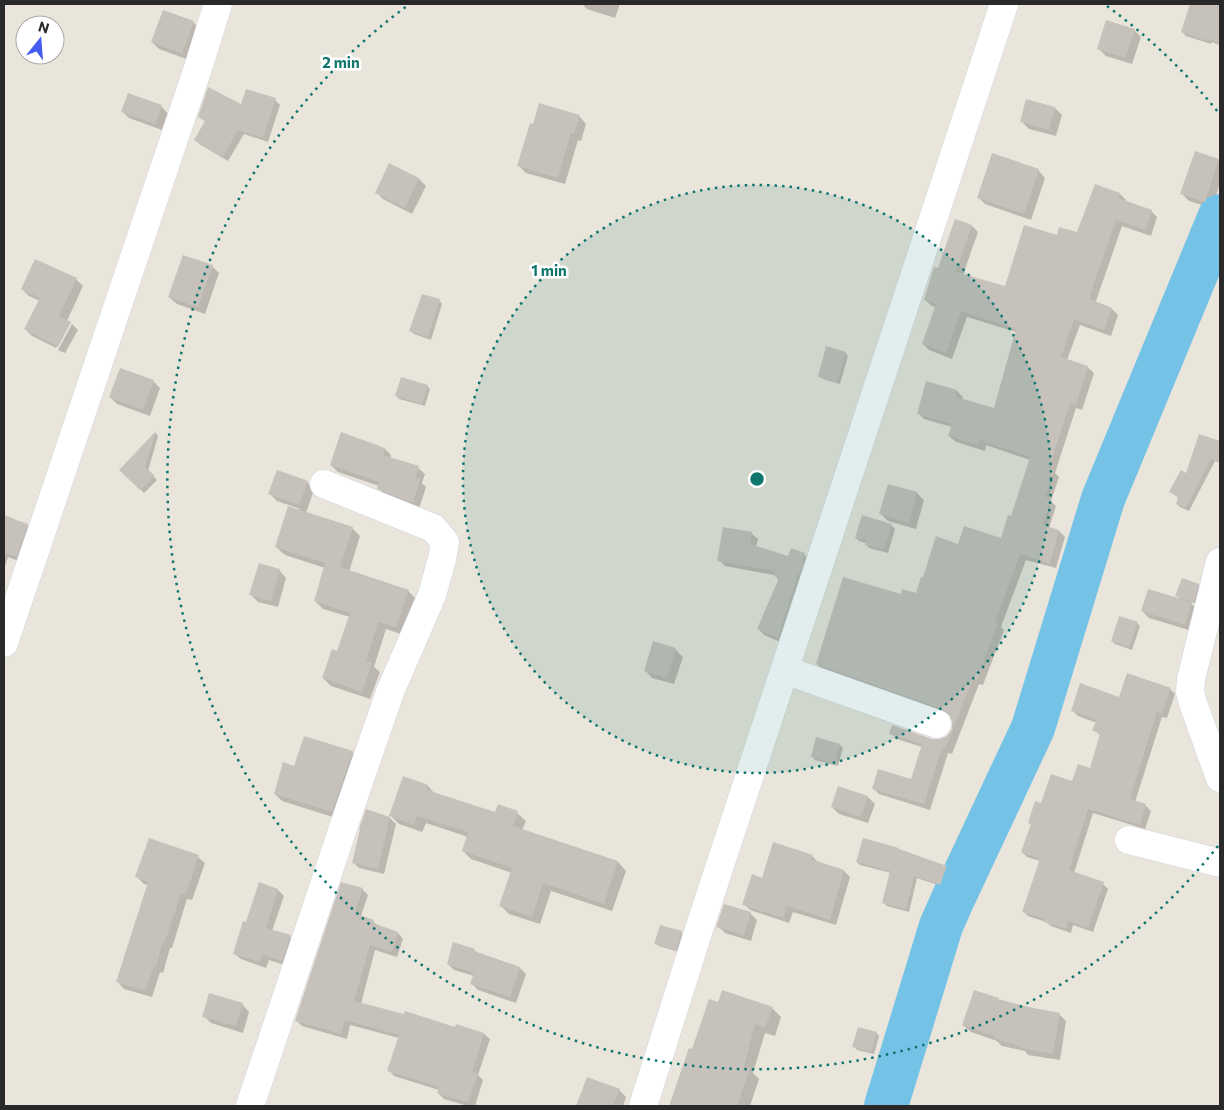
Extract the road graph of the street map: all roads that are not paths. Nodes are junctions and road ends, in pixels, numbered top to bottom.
1 (218, 4) edge
2 (1004, 4) edge
3 (324, 484) dead end
4 (1220, 562) edge
5 (4, 643) edge
6 (785, 670) junction
7 (937, 724) dead end
8 (1220, 778) edge
9 (1129, 840) dead end
10 (1220, 863) edge
11 (250, 1106) edge
12 (643, 1106) edge

1 - 5 street
2 - 6 street
3 - 11 street
4 - 8 street
6 - 7 street
6 - 12 street
9 - 10 street

